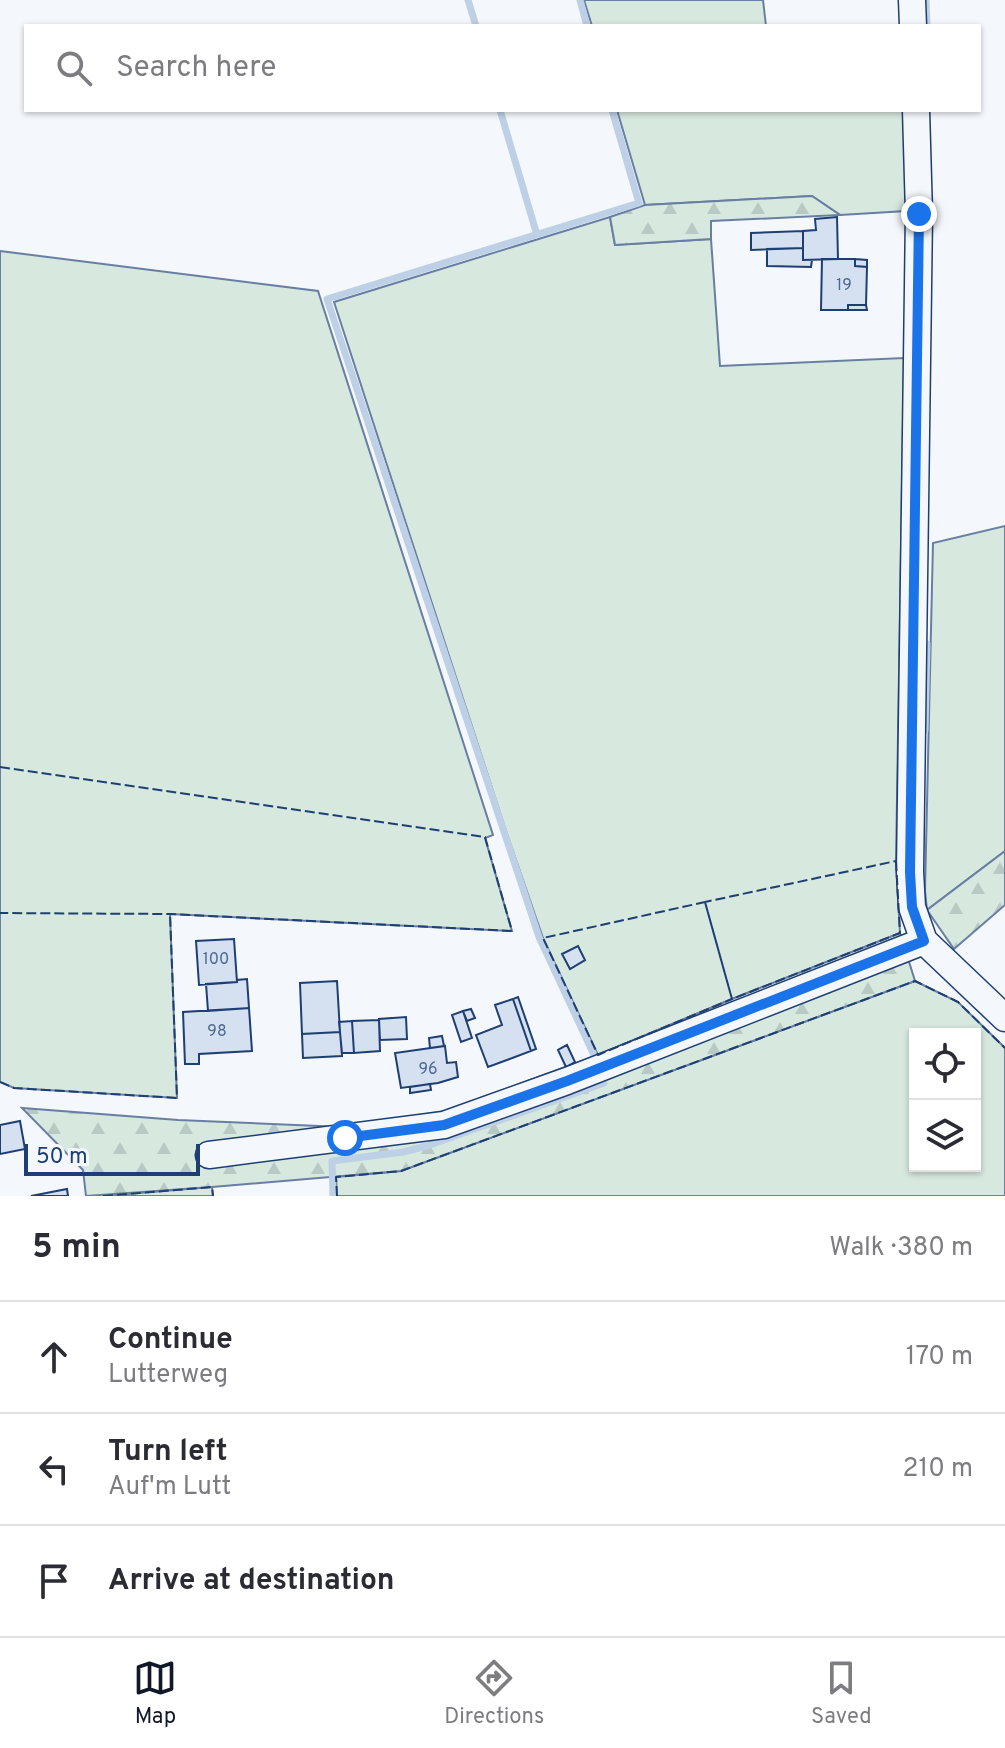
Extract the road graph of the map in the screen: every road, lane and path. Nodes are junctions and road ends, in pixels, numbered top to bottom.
1 (912, 0) edge
2 (913, 24) edge
3 (916, 112) edge
4 (924, 941) junction
5 (1005, 1018) edge
6 (209, 1155) dead end

1 - 2 street
3 - 4 street
4 - 5 street
4 - 6 street

